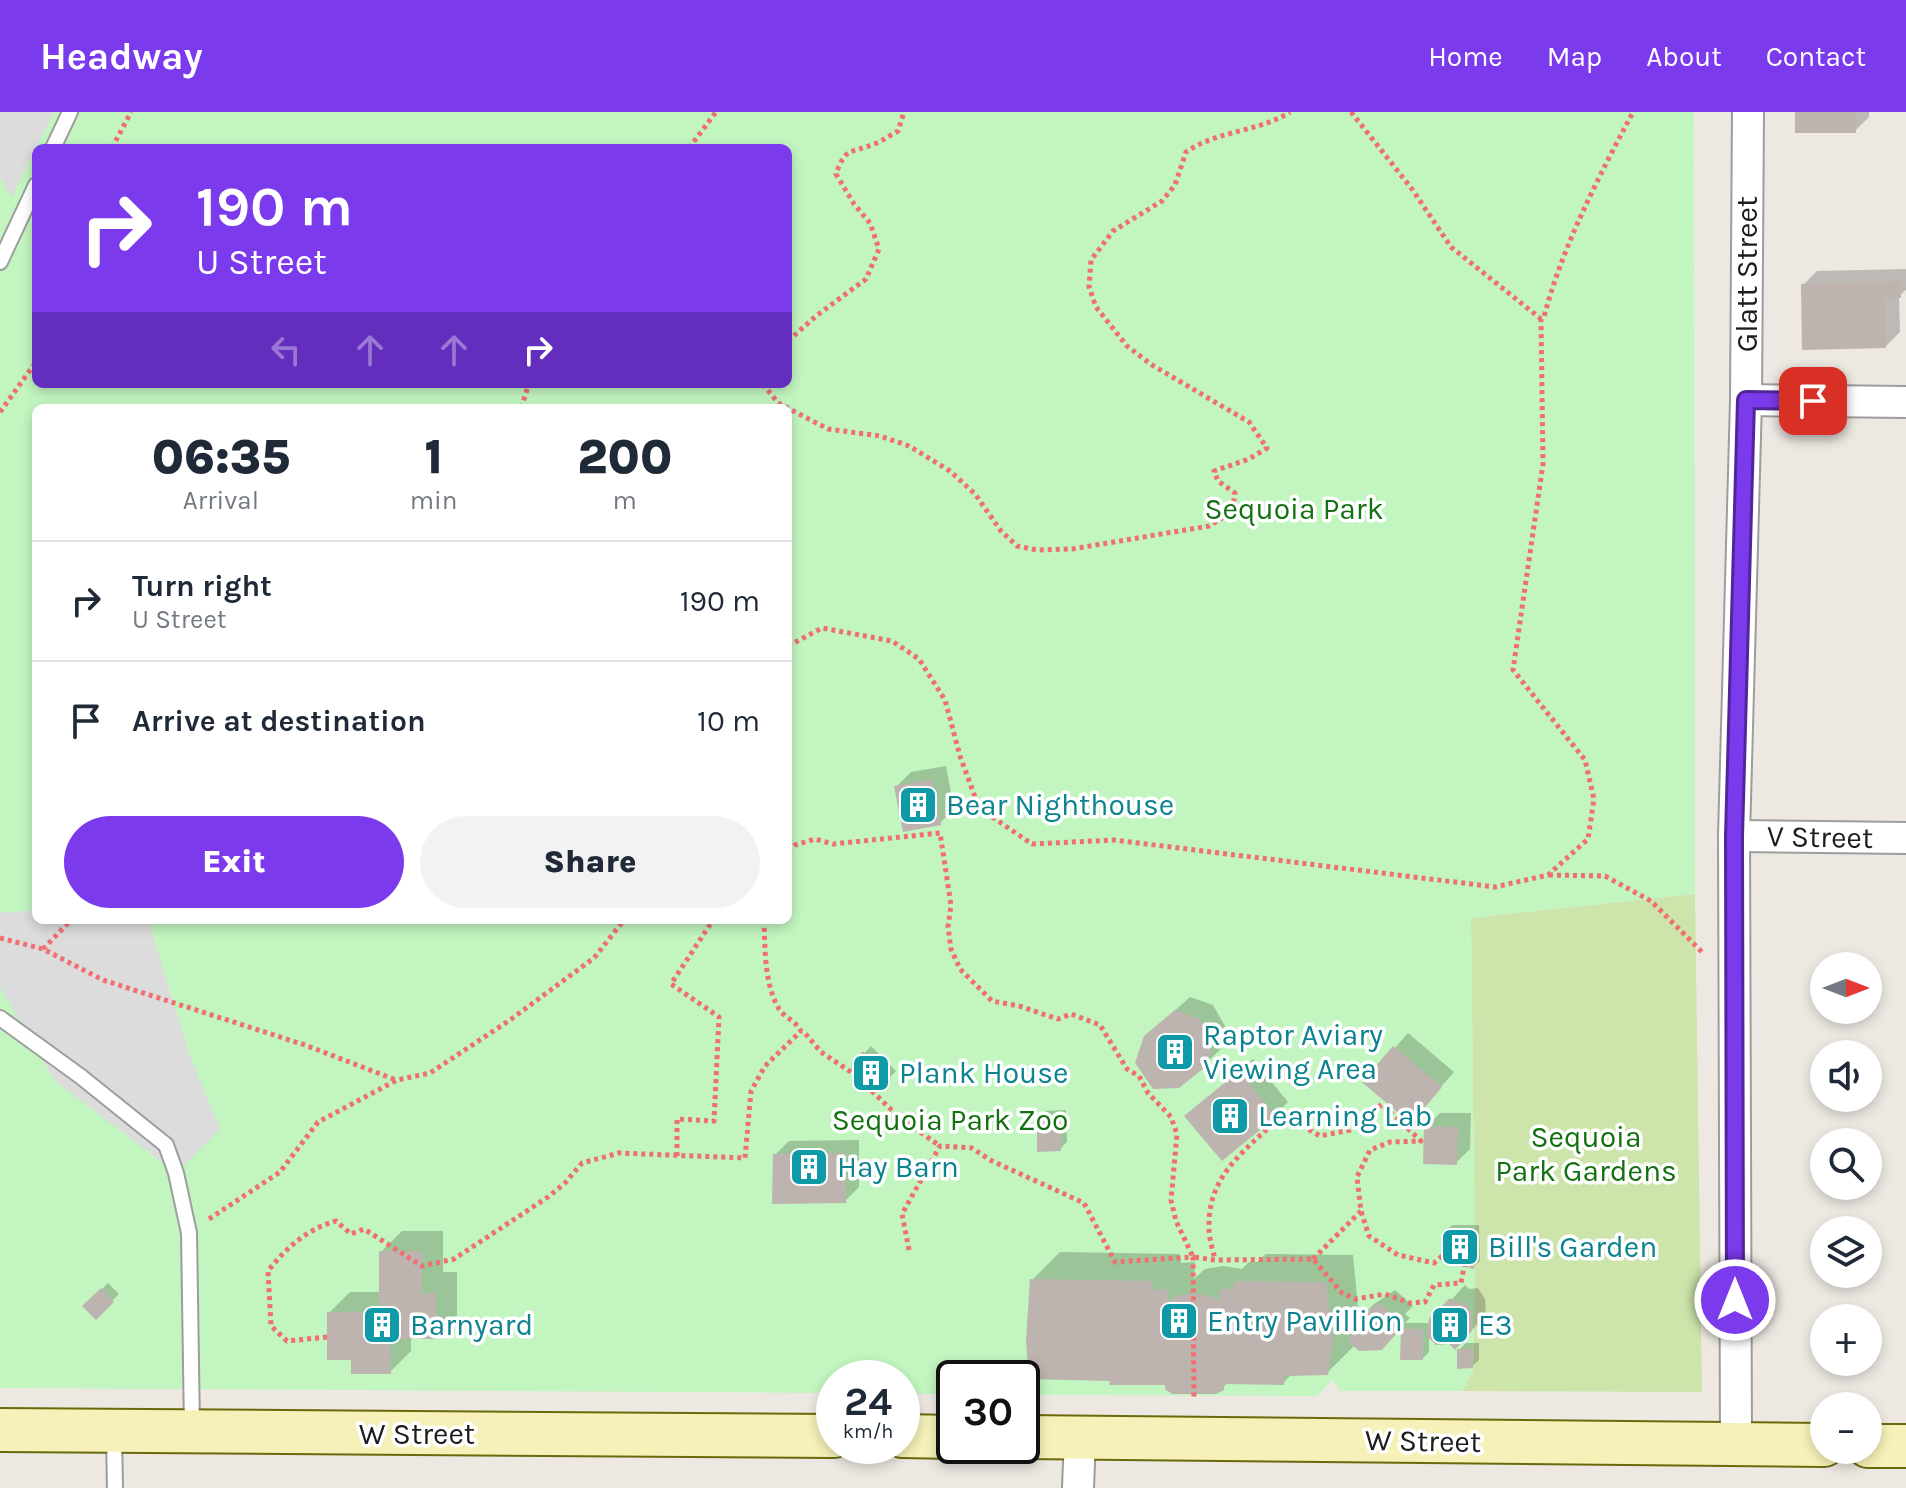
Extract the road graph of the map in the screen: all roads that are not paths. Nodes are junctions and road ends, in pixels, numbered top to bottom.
1 (70, 112) edge
2 (1748, 112) edge
3 (55, 144) edge
4 (32, 194) edge
5 (0, 262) edge
6 (1746, 400) junction
7 (1906, 402) edge
8 (1734, 836) junction
9 (1906, 838) edge
10 (0, 1018) edge
11 (0, 1430) edge
12 (114, 1432) junction
13 (192, 1432) junction
14 (816, 1436) edge
15 (1040, 1437) edge
16 (1080, 1437) junction
17 (1736, 1444) junction
18 (1810, 1445) edge
19 (1882, 1446) edge
20 (1906, 1446) edge
21 (115, 1488) edge
22 (1078, 1488) edge

1 - 3 lane
2 - 6 street, Glatt Street
4 - 5 lane
6 - 7 street
6 - 8 street, Glatt Street
8 - 9 street, V Street
8 - 17 street, Glatt Street
10 - 13 lane
11 - 12 main road, W Street
12 - 13 main road, W Street
12 - 21 lane
13 - 14 main road, W Street
15 - 16 main road, W Street
16 - 17 main road, W Street
16 - 22 street
17 - 18 main road, W Street
19 - 20 main road

